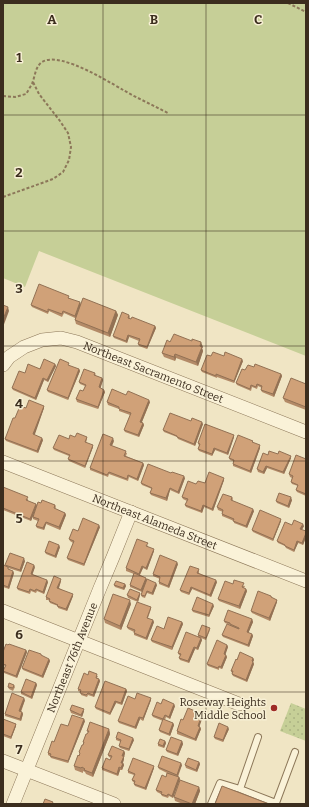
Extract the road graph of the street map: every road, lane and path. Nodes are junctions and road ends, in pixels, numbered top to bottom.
1 (288, 3) edge
2 (306, 12) edge
3 (32, 81) junction
4 (3, 96) edge
5 (168, 113) dead end
6 (3, 197) edge
7 (3, 364) edge
8 (306, 432) edge
9 (3, 462) edge
10 (131, 512) junction
11 (306, 581) edge
12 (3, 611) edge
13 (78, 641) junction
14 (239, 704) dead end
15 (258, 737) dead end
16 (295, 752) dead end
17 (3, 761) edge
18 (27, 770) junction
19 (240, 789) junction
20 (13, 804) edge
21 (114, 804) edge
22 (211, 804) edge

1 - 2 path
3 - 4 path
3 - 5 path
3 - 6 path
7 - 8 street, Northeast Sacramento Street
9 - 10 street, Northeast Alameda Street
10 - 11 street, Northeast Alameda Street
10 - 13 street, Northeast 76th Avenue
12 - 13 street
13 - 14 street
13 - 18 street, Northeast 76th Avenue
15 - 19 lane
16 - 19 lane
17 - 18 street
18 - 20 street, Northeast 76th Avenue
18 - 21 street
19 - 22 lane

